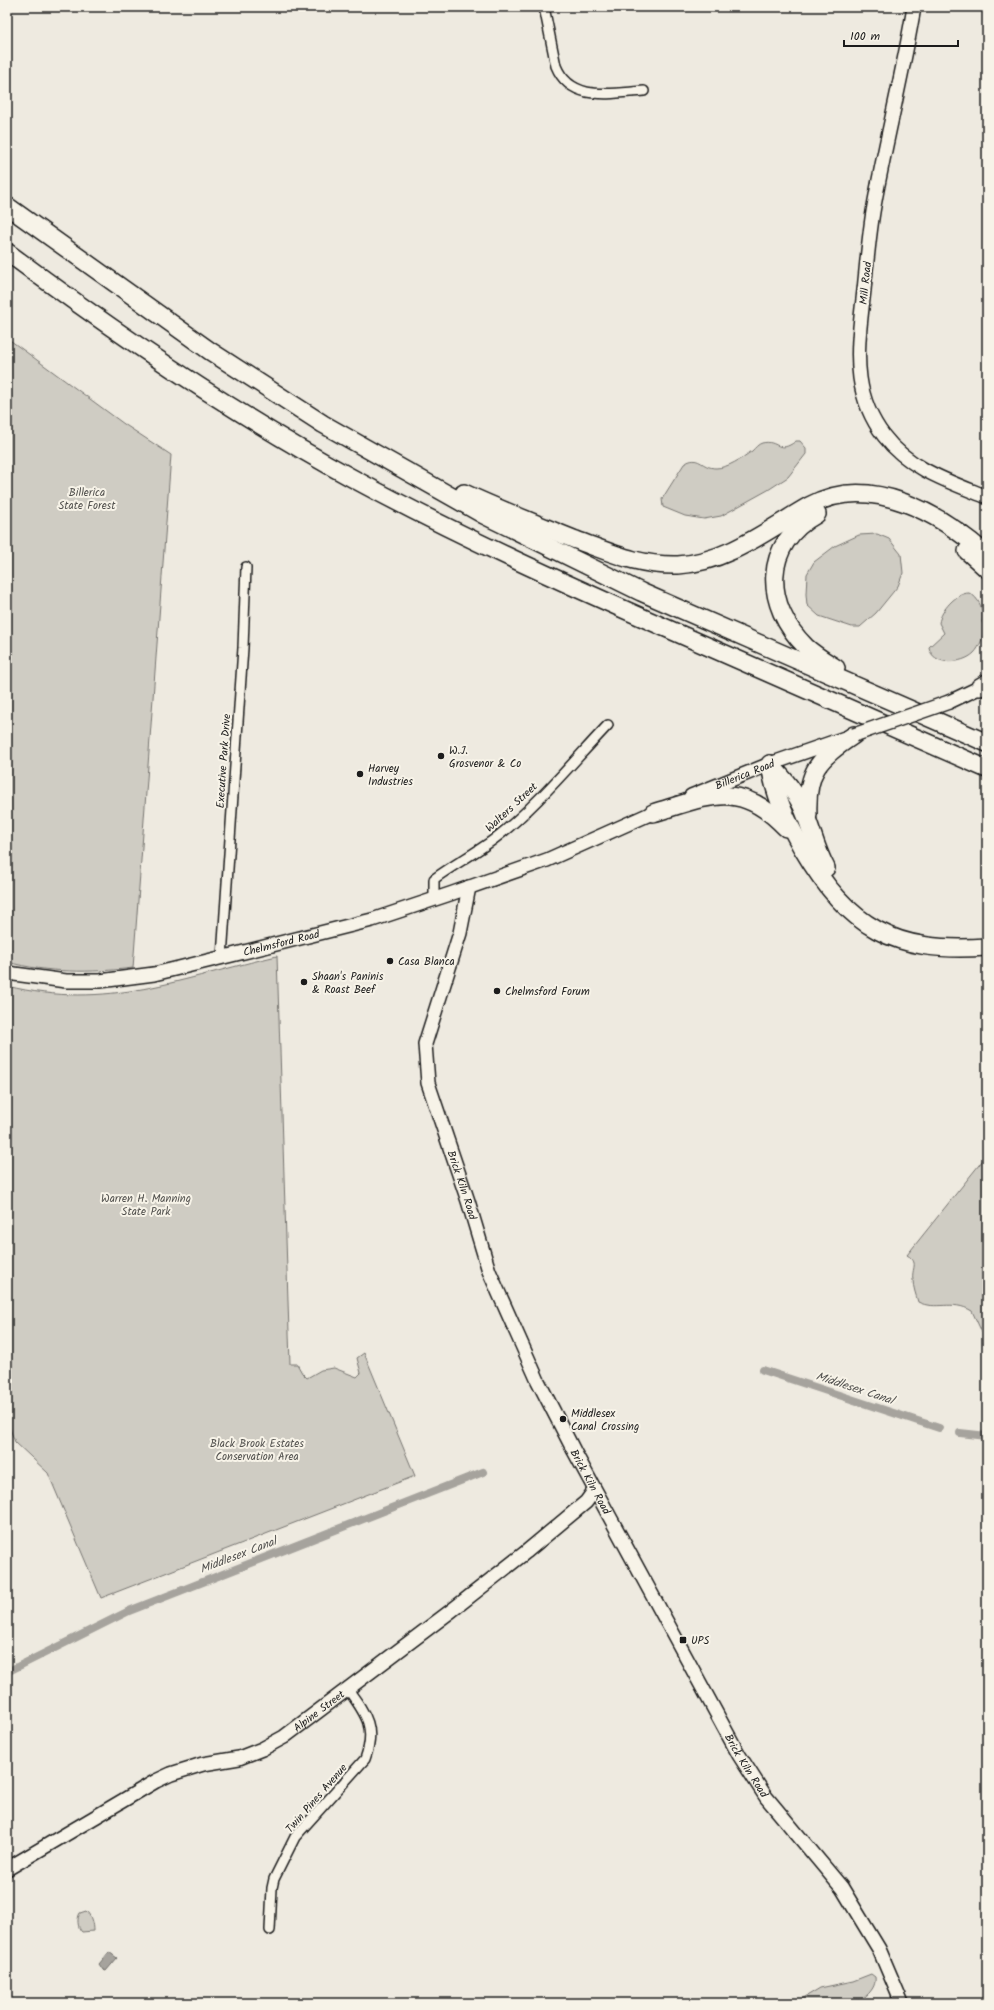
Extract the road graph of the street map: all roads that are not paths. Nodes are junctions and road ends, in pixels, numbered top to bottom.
1 (544, 7) edge
2 (914, 7) edge
3 (644, 91) dead end
4 (7, 206) edge
5 (7, 252) edge
6 (384, 460) junction
7 (987, 497) edge
8 (987, 555) edge
9 (246, 567) dead end
10 (987, 569) edge
11 (985, 687) edge
12 (896, 703) junction
13 (608, 725) dead end
14 (854, 735) junction
15 (987, 743) edge
16 (935, 746) junction
17 (770, 764) junction
18 (987, 769) edge
19 (987, 778) edge
20 (653, 813) junction
21 (808, 821) junction
22 (799, 843) junction
23 (547, 860) joint
24 (469, 887) junction
25 (434, 899) junction
26 (987, 937) edge
27 (987, 947) edge
28 (222, 957) junction
29 (7, 973) edge
30 (594, 1491) junction
31 (347, 1688) junction
32 (7, 1868) edge
33 (270, 1930) dead end
34 (902, 2003) edge

1 - 3 street
2 - 7 street, Mill Road
4 - 6 highway
5 - 16 highway
6 - 8 highway
6 - 12 highway
9 - 28 street, Executive Park Drive
10 - 12 highway
11 - 14 street, Billerica Road, bridge
12 - 15 highway
13 - 25 street, Walters Street
14 - 17 street, Billerica Road
14 - 21 highway
16 - 18 highway
16 - 19 highway
17 - 20 street, Billerica Road
17 - 21 highway
17 - 22 highway
20 - 22 highway
20 - 23 street, Billerica Road
21 - 26 highway
22 - 27 highway
23 - 24 street, Chelmsford Road
24 - 25 street, Chelmsford Road
24 - 30 street, Brick Kiln Road
25 - 28 street, Chelmsford Road
28 - 29 street, Chelmsford Road
30 - 31 street, Alpine Street
30 - 34 street, Brick Kiln Road
31 - 32 street, Alpine Street
31 - 33 street, Twin Pines Avenue

